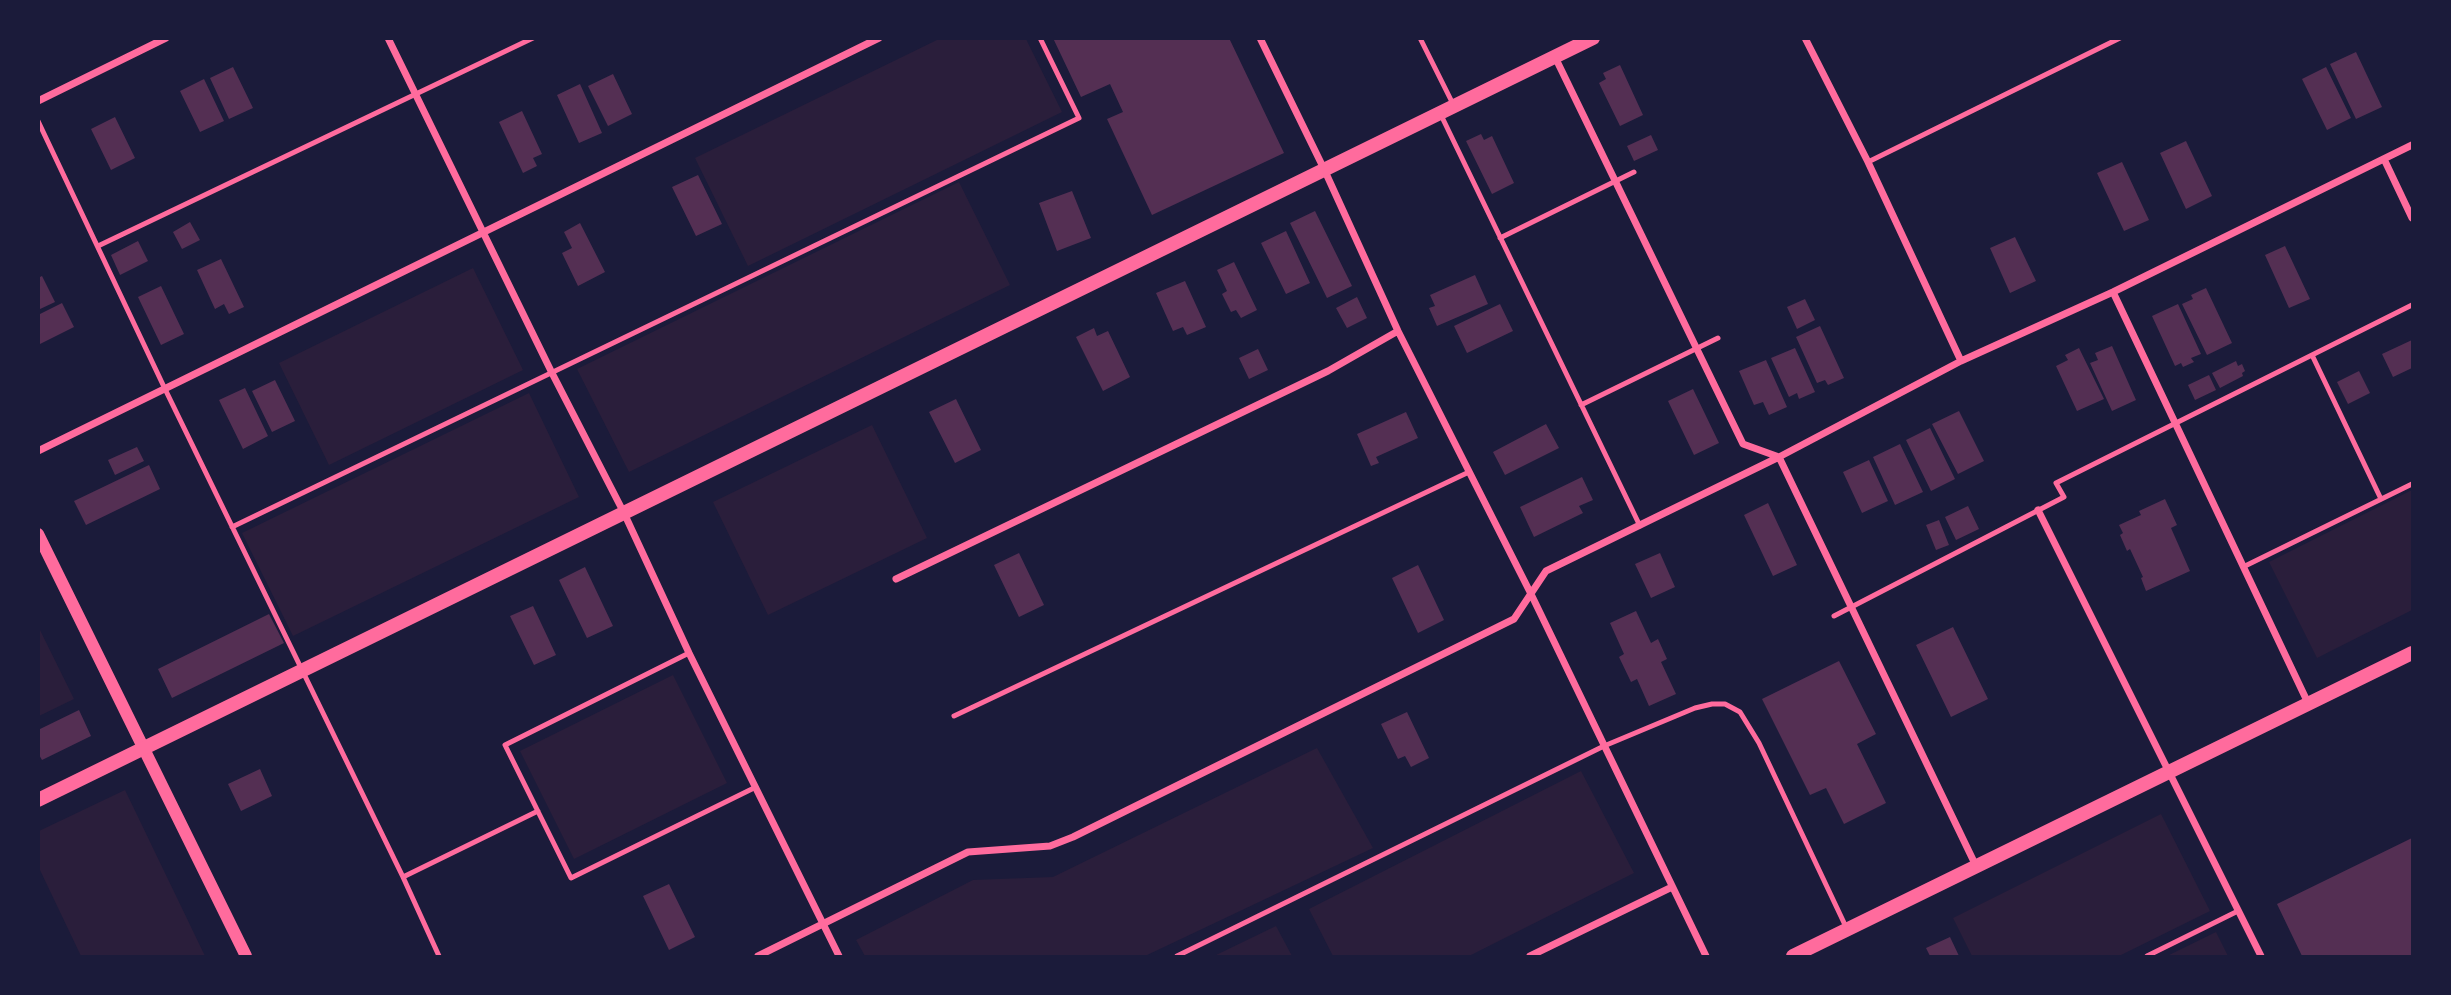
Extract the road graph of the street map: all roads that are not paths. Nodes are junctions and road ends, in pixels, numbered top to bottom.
1 (166, 38) edge
2 (388, 38) edge
3 (533, 38) edge
4 (879, 38) edge
5 (1040, 38) edge
6 (1260, 38) edge
7 (1420, 38) edge
8 (1593, 38) edge
9 (1805, 38) edge
10 (2120, 38) edge
11 (1555, 57) junction
12 (416, 96) junction
13 (38, 101) edge
14 (1454, 106) junction
15 (1440, 113) junction
16 (38, 121) edge
17 (2413, 145) edge
18 (2384, 159) junction
19 (1868, 162) junction
20 (1324, 169) junction
21 (1634, 172) dead end
22 (1615, 181) junction
23 (2413, 218) edge
24 (483, 232) junction
25 (1500, 238) junction
26 (98, 246) junction
27 (2113, 292) junction
28 (2413, 304) edge
29 (1398, 331) junction
30 (1718, 338) dead end
31 (1696, 348) junction
32 (2312, 355) junction
33 (1961, 361) junction
34 (552, 373) junction
35 (165, 389) junction
36 (1581, 405) junction
37 (2175, 423) junction
38 (38, 451) edge
39 (1779, 457) junction
40 (1469, 472) junction
41 (2413, 484) edge
42 (2381, 499) junction
43 (2038, 510) junction
44 (624, 513) junction
45 (1640, 526) junction
46 (232, 527) junction
47 (38, 534) edge
48 (2243, 567) junction
49 (896, 579) dead end
50 (1531, 594) junction
51 (1851, 607) junction
52 (1834, 616) dead end
53 (690, 653) junction
54 (2413, 653) edge
55 (303, 670) junction
56 (2308, 704) junction
57 (954, 716) dead end
58 (1604, 746) junction
59 (143, 749) junction
60 (2169, 772) junction
61 (756, 787) junction
62 (38, 800) edge
63 (538, 811) junction
64 (1976, 866) junction
65 (403, 877) junction
66 (1672, 887) junction
67 (2238, 911) junction
68 (823, 924) junction
69 (1847, 930) junction
70 (246, 957) edge
71 (439, 957) edge
72 (758, 957) edge
73 (839, 957) edge
74 (1177, 957) edge
75 (1530, 957) edge
76 (1706, 957) edge
77 (1793, 957) edge
78 (2147, 957) edge
79 (2261, 957) edge

1 - 13 street
2 - 12 street
3 - 12 lane
4 - 24 street
5 - 34 lane
6 - 20 street
7 - 14 lane
8 - 11 main road
9 - 19 street
10 - 19 lane
11 - 14 main road
11 - 22 street
12 - 24 street
12 - 26 lane
14 - 15 main road
15 - 20 main road
15 - 25 lane
16 - 26 lane
17 - 18 street
18 - 23 street
18 - 27 street
19 - 33 street
20 - 29 street
20 - 44 main road
21 - 22 lane
22 - 25 lane
22 - 31 street
24 - 34 street
24 - 35 street
25 - 36 lane
26 - 35 lane
27 - 33 street
27 - 37 street
28 - 32 lane
29 - 40 street
29 - 49 street
30 - 31 lane
31 - 36 lane
31 - 39 street
32 - 37 lane
32 - 42 lane
33 - 39 street
34 - 44 street
34 - 46 lane
35 - 38 street
35 - 46 lane
36 - 45 lane
37 - 43 lane
37 - 48 street
39 - 45 street
39 - 51 street
40 - 50 street
40 - 57 lane
41 - 42 lane
42 - 48 lane
43 - 51 lane
43 - 60 street
44 - 53 street
44 - 55 main road
45 - 50 street
46 - 55 lane
47 - 59 street
48 - 56 street
50 - 58 street
50 - 68 street
51 - 52 lane
51 - 64 street
53 - 61 street
53 - 63 lane
54 - 56 main road
55 - 59 main road
55 - 65 lane
56 - 60 main road
58 - 66 street
58 - 69 lane
58 - 74 lane
59 - 62 main road
59 - 70 street
60 - 64 main road
60 - 67 street
61 - 63 lane
61 - 68 street
63 - 65 lane
64 - 69 main road
65 - 71 lane
66 - 75 street
66 - 76 street
67 - 78 lane
67 - 79 street
68 - 72 street
68 - 73 street
69 - 77 main road

